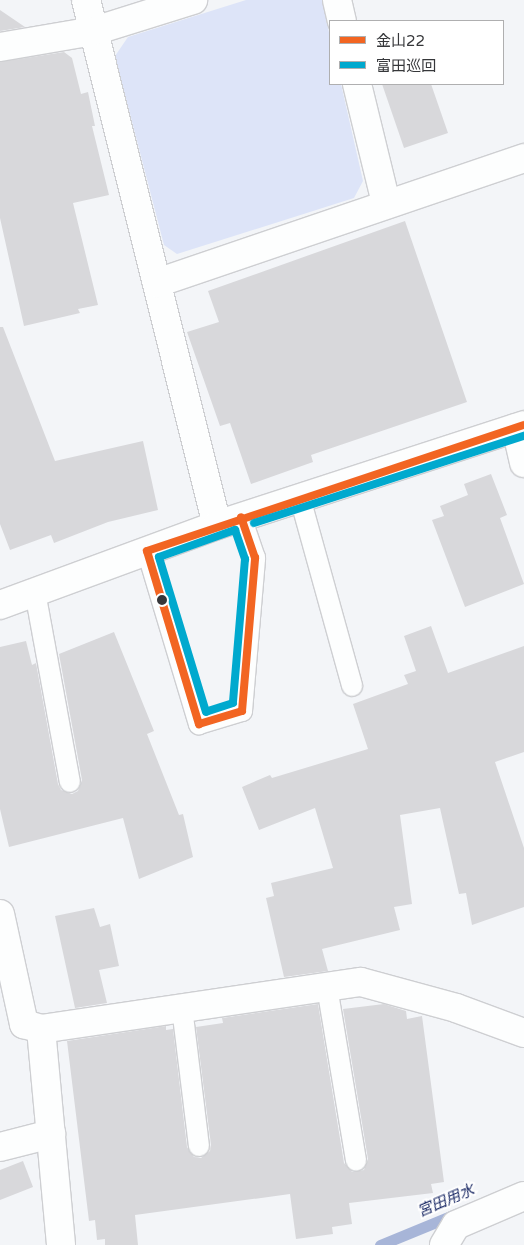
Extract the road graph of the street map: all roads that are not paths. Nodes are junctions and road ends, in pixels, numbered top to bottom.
1 (86, 0) edge
2 (193, 0) edge
3 (337, 0) edge
4 (342, 20) edge
5 (94, 31) junction
6 (0, 47) edge
7 (357, 85) edge
8 (524, 158) edge
9 (386, 203) junction
10 (157, 283) junction
11 (520, 426) edge
12 (524, 463) edge
13 (300, 498) junction
14 (229, 521) junction
15 (147, 551) junction
16 (35, 592) junction
17 (0, 605) edge
18 (352, 686) dead end
19 (70, 782) dead end
20 (0, 914) edge
21 (5, 959) edge
22 (327, 987) junction
23 (182, 1008) junction
24 (41, 1029) junction
25 (524, 1033) edge
26 (51, 1134) junction
27 (199, 1146) dead end
28 (0, 1147) edge
29 (356, 1161) dead end
30 (524, 1196) edge
31 (61, 1245) edge
32 (444, 1245) edge

1 - 5 street
2 - 5 street
3 - 4 street
5 - 6 street
5 - 10 street
7 - 9 street
8 - 9 street
9 - 10 street
10 - 14 street
11 - 12 street
11 - 13 street
13 - 14 street
13 - 18 lane
14 - 15 street
14 - 15 lane
15 - 16 street
16 - 17 street
16 - 19 lane
20 - 21 street
21 - 24 street
22 - 23 street
22 - 25 street
22 - 29 lane
23 - 24 street
23 - 27 lane
24 - 26 street
26 - 28 street
26 - 31 street
30 - 32 street

